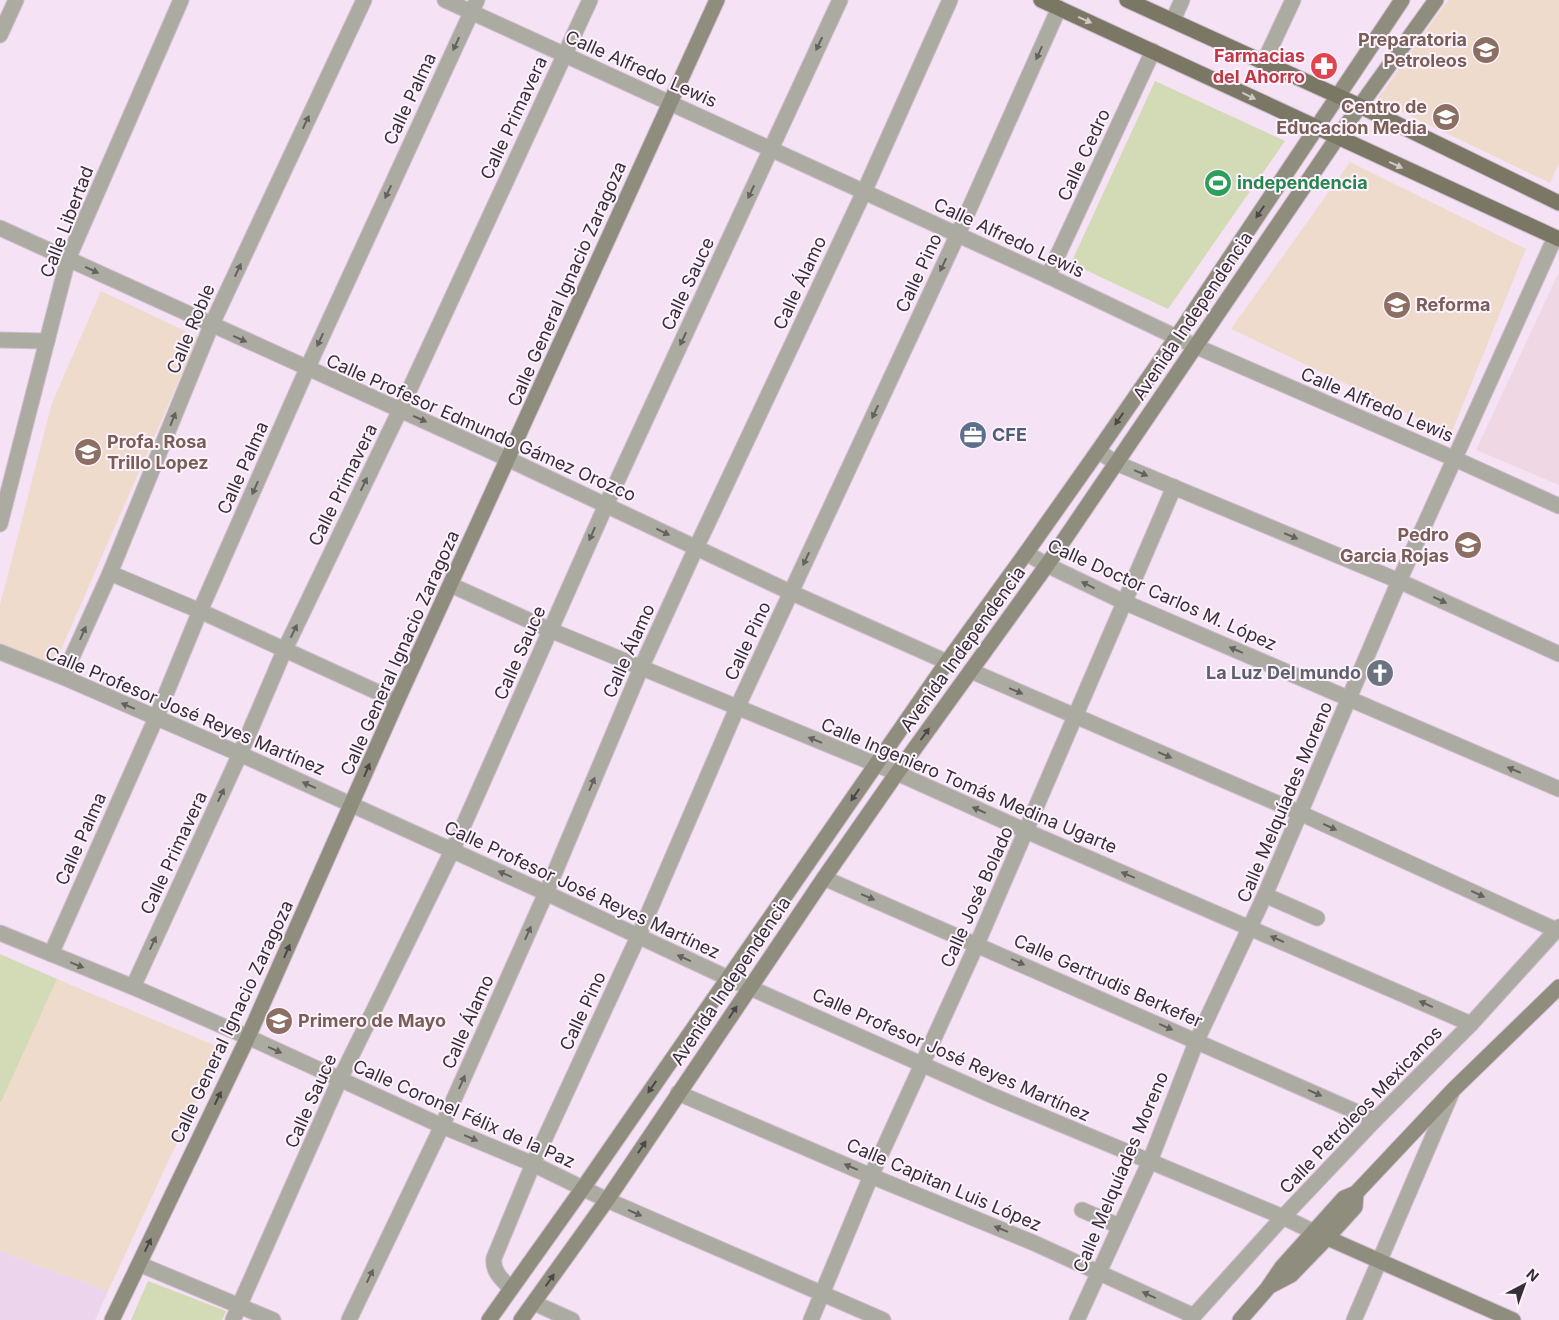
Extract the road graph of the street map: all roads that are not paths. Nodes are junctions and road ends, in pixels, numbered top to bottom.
1 (16, 0) edge
2 (181, 0) edge
3 (364, 0) edge
4 (445, 0) edge
5 (590, 0) edge
6 (718, 0) edge
7 (840, 0) edge
8 (950, 0) edge
9 (1041, 0) edge
10 (1127, 0) edge
11 (1182, 0) edge
12 (1292, 0) edge
13 (1402, 0) edge
14 (1436, 0) edge
15 (474, 6) edge
16 (1059, 8) junction
17 (1173, 20) junction
18 (0, 35) edge
19 (1154, 51) junction
20 (564, 54) junction
21 (1264, 62) junction
22 (1338, 97) junction
23 (670, 102) junction
24 (1360, 106) junction
25 (1316, 128) junction
26 (1337, 138) junction
27 (771, 150) junction
28 (864, 192) junction
29 (1559, 203) edge
30 (0, 228) edge
31 (958, 234) junction
32 (1555, 241) edge
33 (68, 259) junction
34 (1048, 276) junction
35 (211, 326) junction
36 (1176, 338) junction
37 (0, 340) edge
38 (47, 341) junction
39 (1195, 346) junction
40 (307, 369) junction
41 (400, 410) junction
42 (1098, 450) junction
43 (508, 459) junction
44 (1455, 459) junction
45 (1116, 463) junction
46 (6, 478) edge
47 (1174, 487) junction
48 (606, 505) junction
49 (1559, 506) edge
50 (0, 524) edge
51 (696, 548) junction
52 (1026, 553) junction
53 (1047, 565) junction
54 (110, 573) junction
55 (1399, 580) junction
56 (451, 585) junction
57 (790, 592) junction
58 (1124, 602) junction
59 (200, 611) junction
60 (550, 630) junction
61 (285, 649) junction
62 (0, 652) edge
63 (1559, 654) edge
64 (947, 662) junction
65 (641, 668) junction
66 (971, 671) junction
67 (62, 677) junction
68 (1350, 699) junction
69 (397, 701) junction
70 (737, 708) junction
71 (1074, 716) junction
72 (156, 718) junction
73 (240, 754) junction
74 (876, 765) junction
75 (896, 773) junction
76 (1559, 789) edge
77 (352, 805) junction
78 (1300, 813) junction
79 (1026, 831) junction
80 (452, 850) junction
81 (824, 878) junction
82 (546, 893) junction
83 (1266, 895) junction
84 (1317, 918) dead end
85 (1250, 927) junction
86 (1558, 928) edge
87 (0, 933) edge
88 (638, 937) junction
89 (977, 944) junction
90 (51, 954) junction
91 (728, 978) junction
92 (133, 987) junction
93 (750, 987) junction
94 (1559, 987) edge
95 (1471, 1024) junction
96 (248, 1037) junction
97 (1197, 1040) junction
98 (922, 1064) junction
99 (340, 1079) junction
100 (1453, 1090) junction
101 (678, 1093) junction
102 (1376, 1120) junction
103 (442, 1126) junction
104 (1150, 1160) junction
105 (532, 1164) junction
106 (871, 1176) junction
107 (583, 1188) junction
108 (607, 1200) junction
109 (1082, 1210) dead end
110 (1283, 1217) junction
111 (1119, 1226) junction
112 (1320, 1236) junction
113 (1379, 1262) junction
114 (139, 1264) junction
115 (1099, 1272) junction
116 (511, 1289) junction
117 (822, 1295) junction
118 (534, 1303) junction
119 (239, 1306) junction
120 (1192, 1318) edge
121 (112, 1320) edge
122 (234, 1320) edge
123 (273, 1320) edge
124 (349, 1320) edge
125 (489, 1320) edge
126 (521, 1320) edge
127 (572, 1320) edge
128 (811, 1320) edge
129 (883, 1320) edge
130 (1077, 1320) edge
131 (1240, 1320) edge
132 (1354, 1320) edge
133 (1512, 1320) edge

1 - 18 street
2 - 33 street, Calle Libertad
35 -> 3 street, Calle Roble
4 - 15 street, Calle Alfredo Lewis
5 - 20 street, Calle Primavera
6 - 23 main road, Calle General Ignacio Zaragoza
7 -> 27 street, Calle Sauce
8 - 28 street, Calle Álamo
9 - 16 main road
10 - 17 main road
11 - 17 street
12 - 21 street
13 - 22 main road, Avenida Independencia
14 - 24 main road, Avenida Independencia
15 - 20 street, Calle Alfredo Lewis
15 -> 40 street, Calle Palma
16 -> 19 main road
16 -> 31 street, Calle Pino
17 - 21 main road
19 -> 25 main road
19 - 34 street, Calle Cedro
20 - 23 street, Calle Alfredo Lewis
20 - 41 street, Calle Primavera
21 - 22 main road
22 - 24 main road
22 - 25 main road, Avenida Independencia
23 - 27 street, Calle Alfredo Lewis
23 - 43 main road, Calle General Ignacio Zaragoza
24 - 26 main road, Avenida Independencia
24 - 29 main road
25 - 26 main road
25 -> 36 main road, Avenida Independencia
26 -> 32 main road
26 - 39 main road, Avenida Independencia
27 - 28 street, Calle Alfredo Lewis
27 -> 48 street, Calle Sauce
28 - 31 street, Calle Alfredo Lewis
28 - 51 street, Calle Álamo
30 - 33 street, Calle Profesor Edmundo Gámez Orozco
31 - 34 street, Calle Alfredo Lewis
31 -> 57 street, Calle Pino
32 - 44 street, Calle Melquíades Moreno
33 -> 35 street, Calle Profesor Edmundo Gámez Orozco
33 - 38 street, Calle Libertad
34 - 36 street, Calle Alfredo Lewis
35 -> 40 street, Calle Profesor Edmundo Gámez Orozco
54 -> 35 street, Calle Roble
36 - 39 street, Calle Alfredo Lewis
36 -> 42 main road, Avenida Independencia
37 - 38 street
38 - 46 street, Calle Libertad
39 - 44 street, Calle Alfredo Lewis
39 - 45 main road, Avenida Independencia
40 - 41 street, Calle Profesor Edmundo Gámez Orozco
40 -> 59 street, Calle Palma
41 -> 43 street, Calle Profesor Edmundo Gámez Orozco
61 -> 41 street, Calle Primavera
42 - 45 street
42 - 52 main road, Avenida Independencia
43 - 48 street, Calle Profesor Edmundo Gámez Orozco
43 - 56 main road, Calle General Ignacio Zaragoza
44 - 49 street, Calle Alfredo Lewis
44 - 55 street, Calle Melquíades Moreno
45 -> 47 street
45 - 53 main road, Avenida Independencia
46 - 50 street, Calle Libertad
47 -> 55 street
47 - 58 street, Calle José Bolado
48 -> 51 street, Calle Profesor Edmundo Gámez Orozco
48 -> 60 street, Calle Sauce
51 - 57 street, Calle Profesor Edmundo Gámez Orozco
51 - 65 street, Calle Álamo
52 - 53 street, Calle Doctor Carlos M. López
52 - 64 main road, Avenida Independencia
58 -> 53 street, Calle Doctor Carlos M. López
53 - 66 main road, Avenida Independencia
54 - 59 street
67 -> 54 street, Calle Roble
55 -> 63 street
55 - 68 street, Calle Melquíades Moreno
56 - 60 street, Calle Ingeniero Tomás Medina Ugarte
56 - 69 main road, Calle General Ignacio Zaragoza
57 - 64 street, Calle Profesor Edmundo Gámez Orozco
57 - 70 street, Calle Pino
68 -> 58 street, Calle Doctor Carlos M. López
58 - 71 street, Calle José Bolado
59 - 61 street
59 - 72 street, Calle Palma
60 - 65 street, Calle Ingeniero Tomás Medina Ugarte
60 - 80 street, Calle Sauce
61 - 69 street
61 - 73 street, Calle Primavera
62 - 67 street, Calle Profesor José Reyes Martínez
64 - 74 main road, Avenida Independencia
65 - 70 street, Calle Ingeniero Tomás Medina Ugarte
82 -> 65 street, Calle Álamo
66 -> 71 street
75 -> 66 main road, Avenida Independencia
72 -> 67 street, Calle Profesor José Reyes Martínez
76 -> 68 street, Calle Doctor Carlos M. López
68 - 78 street, Calle Melquíades Moreno
77 -> 69 main road, Calle General Ignacio Zaragoza
74 -> 70 street, Calle Ingeniero Tomás Medina Ugarte
70 - 88 street, Calle Pino
71 -> 78 street
71 - 79 street, Calle José Bolado
72 - 73 street, Calle Profesor José Reyes Martínez
72 - 90 street, Calle Palma
77 -> 73 street, Calle Profesor José Reyes Martínez
92 -> 73 street, Calle Primavera
74 - 75 street, Calle Ingeniero Tomás Medina Ugarte
74 -> 91 main road, Avenida Independencia
79 -> 75 street, Calle Ingeniero Tomás Medina Ugarte
75 - 81 main road, Avenida Independencia
77 - 80 street, Calle Profesor José Reyes Martínez
96 -> 77 main road, Calle General Ignacio Zaragoza
78 - 83 street, Calle Melquíades Moreno
78 -> 86 street
85 -> 79 street, Calle Ingeniero Tomás Medina Ugarte
79 - 89 street, Calle José Bolado
82 -> 80 street, Calle Profesor José Reyes Martínez
80 - 99 street, Calle Sauce
81 -> 89 street, Calle Gertrudis Berkefer
81 - 93 main road, Avenida Independencia
82 - 88 street, Calle Profesor José Reyes Martínez
103 -> 82 street, Calle Álamo
83 - 84 street
83 - 85 street, Calle Melquíades Moreno
95 -> 85 street, Calle Ingeniero Tomás Medina Ugarte
85 - 97 street, Calle Melquíades Moreno
86 - 95 street, Calle Petróleos Mexicanos
87 - 90 street, Calle Coronel Félix de la Paz
91 -> 88 street, Calle Profesor José Reyes Martínez
88 - 105 street, Calle Pino
89 -> 97 street, Calle Gertrudis Berkefer
89 - 98 street, Calle José Bolado
90 -> 92 street, Calle Coronel Félix de la Paz
91 - 93 street, Calle Profesor José Reyes Martínez
91 -> 107 main road, Avenida Independencia
92 - 96 street, Calle Coronel Félix de la Paz
93 - 98 street, Calle Profesor José Reyes Martínez
101 -> 93 main road, Avenida Independencia
94 - 100 main road
95 - 102 street, Calle Petróleos Mexicanos
96 -> 99 street, Calle Coronel Félix de la Paz
114 -> 96 main road, Calle General Ignacio Zaragoza
97 -> 102 street, Calle Gertrudis Berkefer
97 - 104 street, Calle Melquíades Moreno
98 - 104 street, Calle Profesor José Reyes Martínez
98 - 106 street, Calle José Bolado
99 - 103 street, Calle Coronel Félix de la Paz
99 - 119 street, Calle Sauce
100 - 112 main road
100 - 113 street
106 -> 101 street, Calle Capitan Luis López
108 -> 101 main road, Avenida Independencia
102 - 110 street, Calle Petróleos Mexicanos
103 -> 105 street, Calle Coronel Félix de la Paz
124 -> 103 street, Calle Álamo
104 - 110 street, Calle Profesor José Reyes Martínez
104 - 111 street, Calle Melquíades Moreno
105 - 107 street, Calle Coronel Félix de la Paz
105 - 116 street, Calle Pino
115 -> 106 street, Calle Capitan Luis López
106 - 117 street, Calle José Bolado
107 - 108 street, Calle Coronel Félix de la Paz
107 - 116 main road, Avenida Independencia
108 -> 117 street, Calle Coronel Félix de la Paz
118 -> 108 main road, Avenida Independencia
109 - 111 street
110 - 112 street, Calle Profesor José Reyes Martínez
110 - 120 street, Calle Petróleos Mexicanos
111 - 115 street, Calle Melquíades Moreno
112 - 113 main road, Calle Profesor José Reyes Martínez
112 - 131 main road
113 - 132 street
113 - 133 main road, Calle Profesor José Reyes Martínez
114 - 119 street
114 - 121 main road, Calle General Ignacio Zaragoza
120 -> 115 street, Calle Capitan Luis López
115 - 130 street, Calle Melquíades Moreno
116 - 125 main road, Avenida Independencia
117 - 128 street, Calle José Bolado
117 - 129 street, Calle Coronel Félix de la Paz
118 - 126 main road, Avenida Independencia
118 - 127 street
119 - 122 street, Calle Sauce
119 - 123 street

